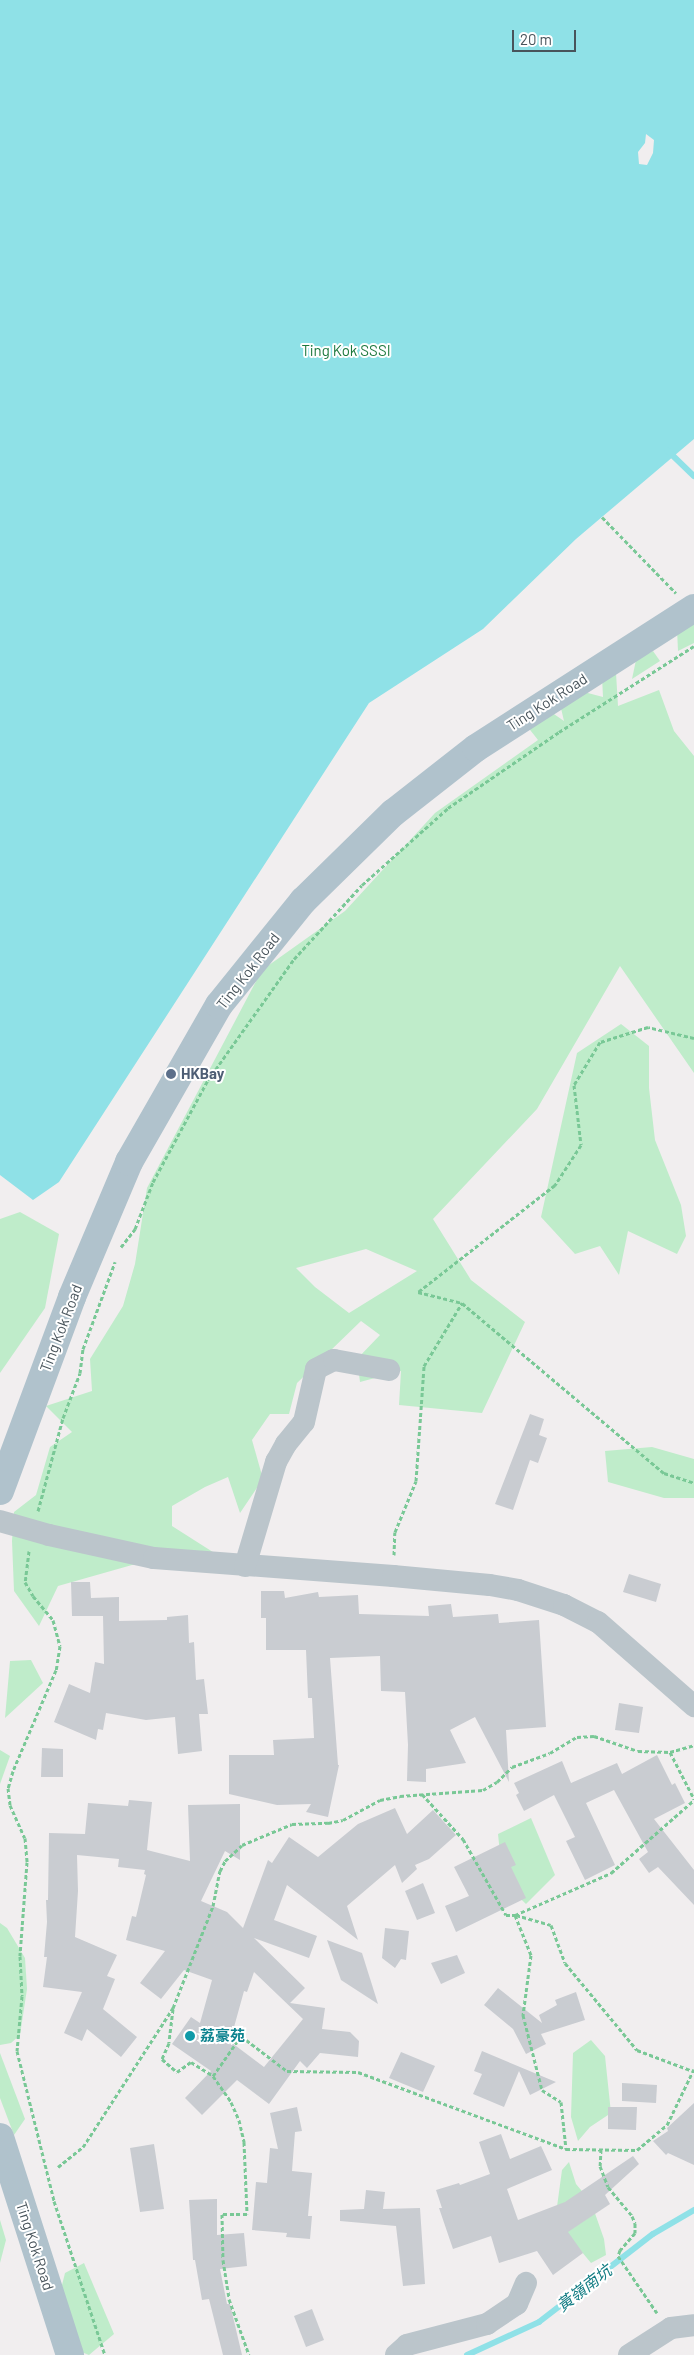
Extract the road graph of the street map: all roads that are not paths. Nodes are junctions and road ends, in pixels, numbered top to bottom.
1 (693, 609) edge
2 (389, 1370) dead end
3 (0, 1491) edge
4 (0, 1521) edge
5 (244, 1566) junction
6 (694, 1706) edge
7 (0, 2137) edge
8 (526, 2283) dead end
9 (694, 2325) edge
10 (70, 2355) edge
11 (396, 2355) edge
12 (629, 2355) edge

1 - 3 main road, Ting Kok Road
2 - 5 street
4 - 5 street
5 - 6 street
7 - 10 main road, Ting Kok Road
8 - 11 street
9 - 12 street

